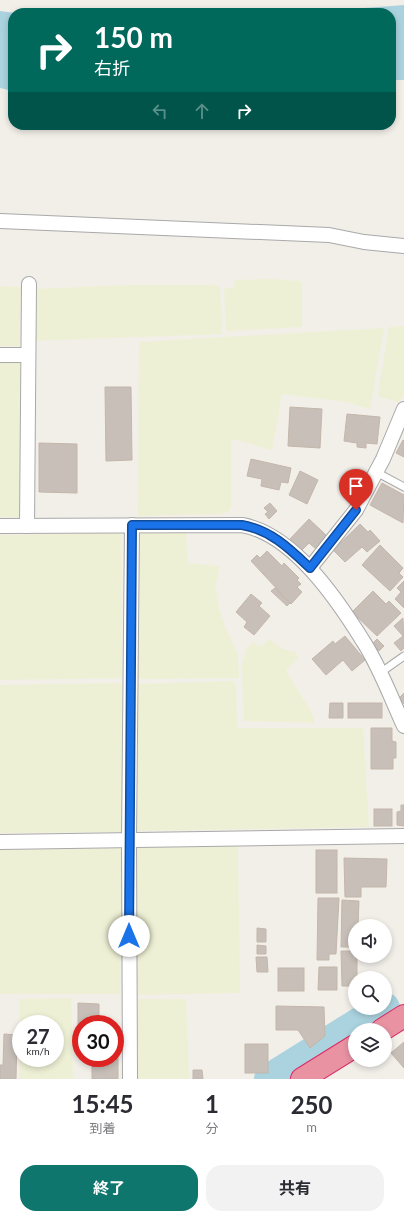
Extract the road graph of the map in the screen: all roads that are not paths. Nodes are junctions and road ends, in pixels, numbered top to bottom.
1 (0, 222) edge
2 (404, 246) edge
3 (29, 284) dead end
4 (0, 355) edge
5 (28, 355) junction
6 (404, 409) edge
7 (376, 472) junction
8 (404, 487) edge
9 (132, 525) junction
10 (0, 526) edge
11 (27, 526) junction
12 (310, 568) junction
13 (404, 656) edge
14 (380, 673) junction
15 (404, 726) edge
16 (404, 836) edge
17 (129, 840) junction
18 (0, 842) edge
19 (404, 1016) edge
20 (392, 1024) edge
21 (348, 1050) edge
22 (130, 1079) edge
23 (302, 1079) edge

1 - 2 street
3 - 5 street
4 - 5 street
5 - 11 street
6 - 7 street
7 - 8 lane
7 - 12 street
9 - 11 street
9 - 12 street
9 - 17 street
10 - 11 street
12 - 14 street
13 - 14 lane
14 - 15 street
16 - 17 street
17 - 18 street
17 - 22 street
19 - 20 highway
21 - 23 highway

